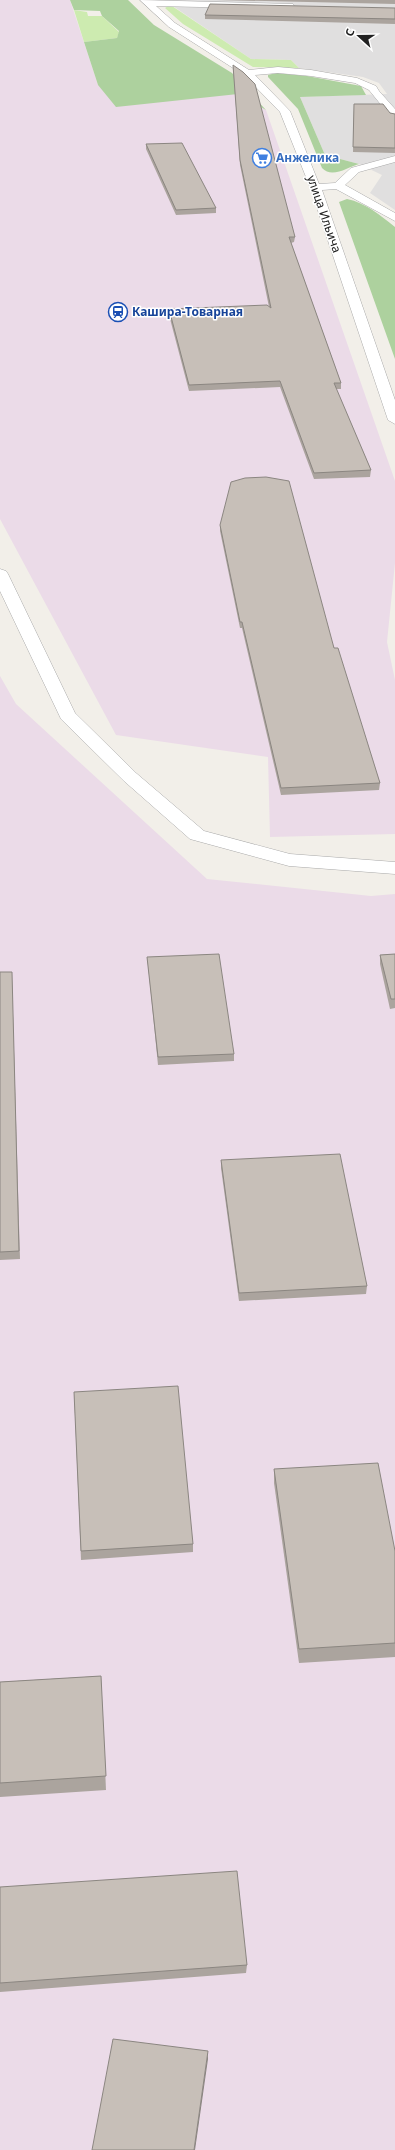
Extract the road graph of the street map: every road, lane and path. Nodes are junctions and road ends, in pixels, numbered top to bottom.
1 (145, 1) edge
2 (302, 6) edge
3 (247, 73) junction
4 (395, 115) edge
5 (395, 159) edge
6 (338, 186) junction
7 (315, 187) junction
8 (395, 218) edge
9 (395, 420) edge
10 (0, 574) edge
11 (395, 868) edge

1 - 2 street
1 - 3 street, улица Ильича
3 - 4 street
3 - 7 street, улица Ильича
5 - 6 street
6 - 7 street
6 - 8 street
7 - 9 street, улица Ильича
10 - 11 street

